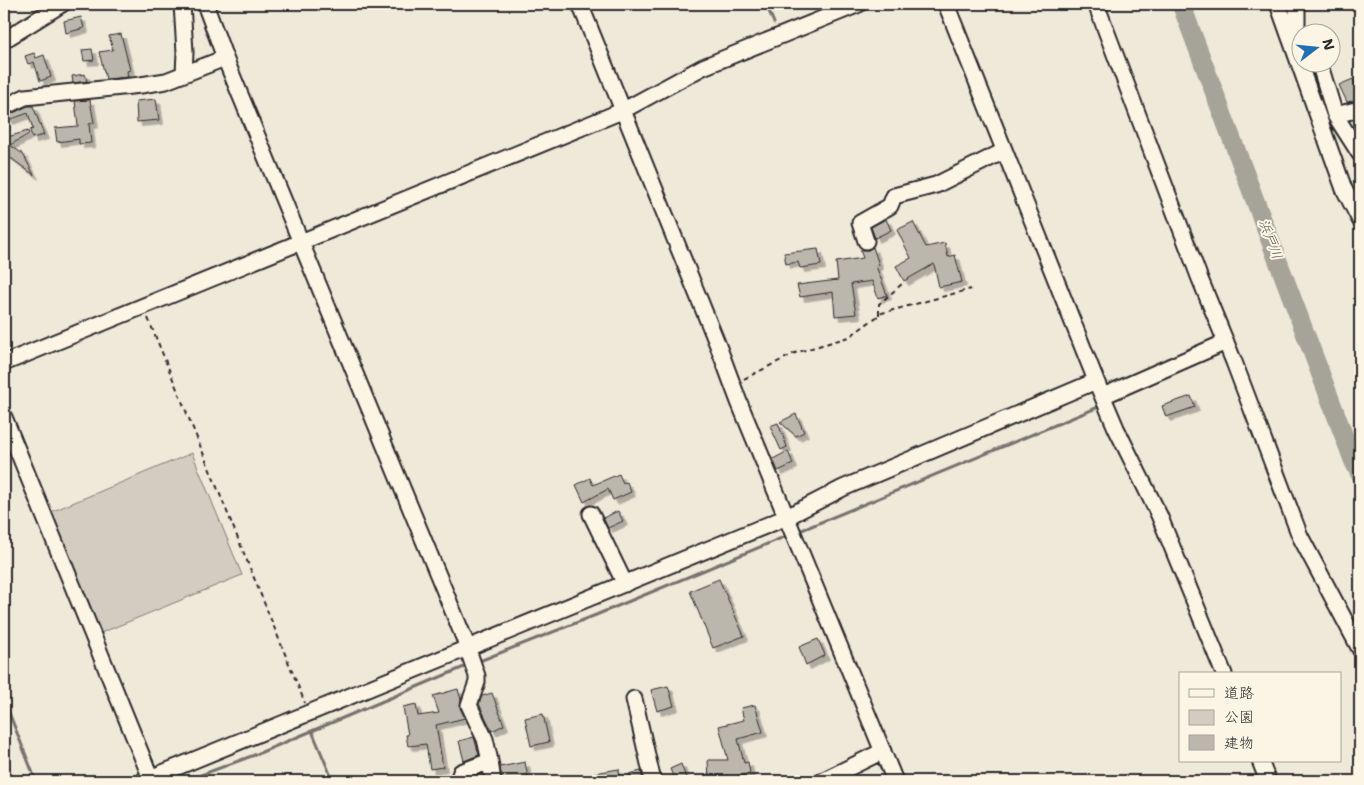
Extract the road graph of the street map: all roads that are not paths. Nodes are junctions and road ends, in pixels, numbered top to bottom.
1 (62, 4) edge
2 (182, 4) edge
3 (205, 4) edge
4 (580, 4) edge
5 (859, 4) edge
6 (946, 4) edge
7 (1096, 4) edge
8 (1278, 4) edge
9 (1297, 4) edge
10 (1301, 4) edge
11 (1297, 22) edge
12 (1307, 22) edge
13 (4, 39) edge
14 (225, 58) junction
15 (1307, 72) edge
16 (1322, 72) edge
17 (184, 74) junction
18 (1307, 82) junction
19 (4, 107) edge
20 (1360, 109) edge
21 (622, 111) junction
22 (1335, 115) junction
23 (1004, 151) junction
24 (1360, 154) edge
25 (1360, 220) edge
26 (302, 242) junction
27 (866, 242) dead end
28 (1226, 342) junction
29 (4, 363) edge
30 (1099, 389) junction
31 (4, 417) edge
32 (591, 514) dead end
33 (789, 521) junction
34 (625, 584) junction
35 (1360, 648) edge
36 (468, 652) junction
37 (1223, 672) edge
38 (634, 699) dead end
39 (883, 751) junction
40 (490, 761) junction
41 (1260, 762) edge
42 (148, 780) edge
43 (458, 781) edge
44 (493, 781) edge
45 (653, 781) edge
46 (822, 781) edge
47 (895, 781) edge
48 (1268, 781) edge

1 - 13 street
2 - 17 street
3 - 14 street
4 - 21 street
5 - 21 street
6 - 23 street
7 - 28 street
8 - 18 street
9 - 11 street
10 - 12 street
14 - 17 street
14 - 26 street
15 - 18 street
16 - 22 street
17 - 19 street
18 - 25 street
20 - 22 street
21 - 26 street
21 - 33 street
22 - 24 street
23 - 27 street
23 - 30 street
26 - 29 street
26 - 36 street
28 - 30 street
28 - 35 street
30 - 33 street
30 - 37 street
31 - 42 street
32 - 34 street
33 - 34 street
33 - 39 street
34 - 36 street
36 - 40 street
36 - 42 street
38 - 45 street
39 - 46 street
39 - 47 street
40 - 43 street
40 - 44 street
41 - 48 street

